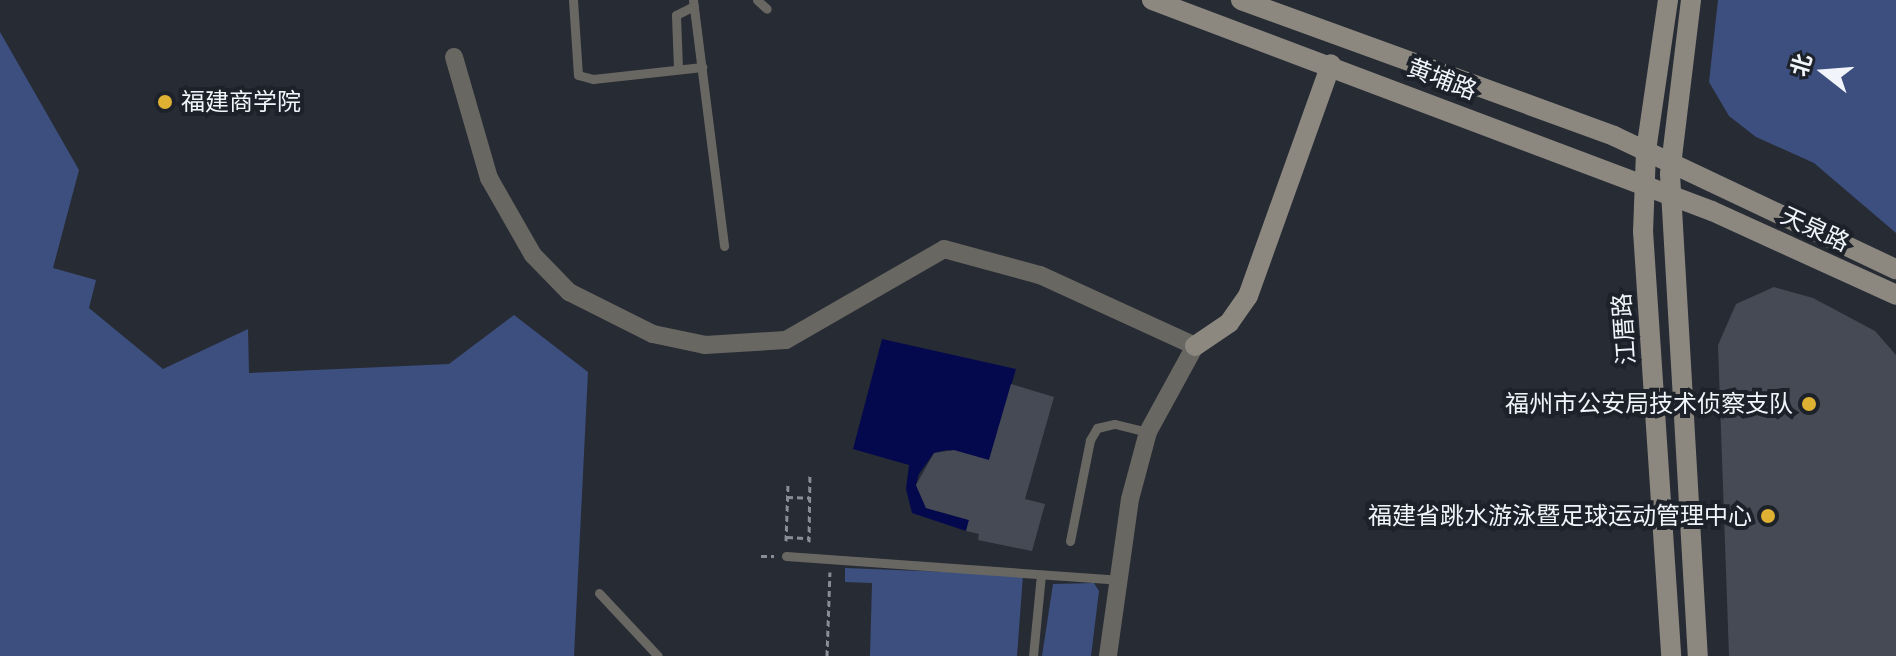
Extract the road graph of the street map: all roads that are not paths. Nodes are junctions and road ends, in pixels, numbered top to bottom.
1 (573, 0) edge
2 (757, 0) edge
3 (1152, 0) edge
4 (1241, 0) edge
5 (1668, 0) edge
6 (1691, 0) edge
7 (694, 3) edge
8 (767, 9) dead end
9 (454, 57) dead end
10 (1331, 64) junction
11 (702, 67) junction
12 (678, 68) junction
13 (1646, 151) junction
14 (1670, 163) junction
15 (1644, 185) junction
16 (1670, 195) junction
17 (1712, 211) joint
18 (724, 246) dead end
19 (1896, 269) edge
20 (1896, 295) edge
21 (1195, 346) junction
22 (1148, 432) junction
23 (1070, 541) dead end
24 (786, 556) road end
25 (1041, 574) junction
26 (1118, 580) junction
27 (599, 593) dead end
28 (658, 656) edge
29 (1033, 656) edge
30 (1108, 656) edge
31 (1671, 656) edge
32 (1698, 656) edge

1 - 12 lane
2 - 8 lane
3 - 10 main road, 黄埔路
4 - 13 main road, 黄埔路
5 - 13 main road, 江厝路
6 - 14 main road
7 - 11 lane
7 - 12 lane
9 - 21 street
10 - 15 main road, 黄埔路
10 - 21 main road
11 - 12 lane
11 - 18 lane
13 - 14 main road, 黄埔路
13 - 15 main road, 江厝路
14 - 16 main road
14 - 19 main road, 黄埔路
15 - 16 main road, 黄埔路
15 - 31 main road, 江厝路
16 - 17 main road, 黄埔路
16 - 32 main road
17 - 20 main road, 天泉路
21 - 22 street
22 - 23 lane
22 - 26 street
24 - 25 lane
25 - 26 lane
25 - 29 lane
26 - 30 street
27 - 28 lane

